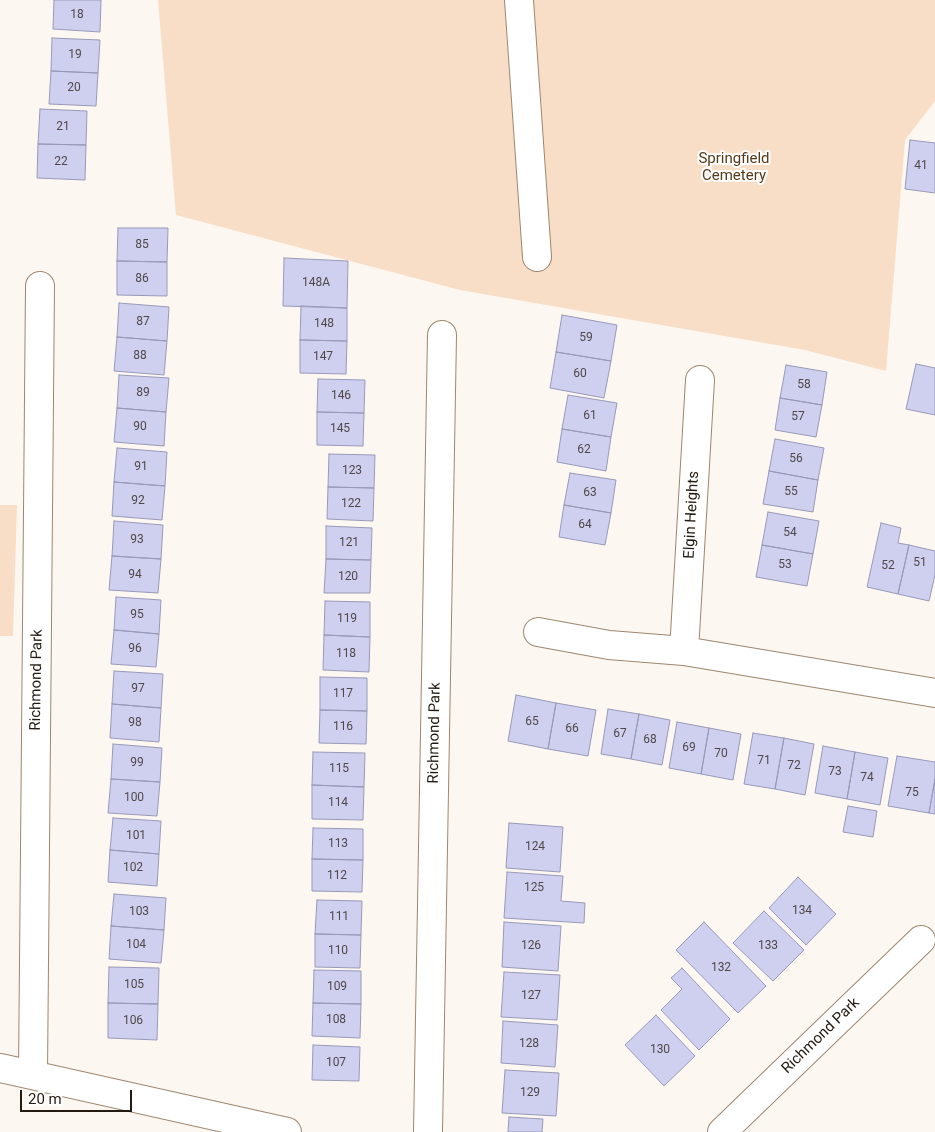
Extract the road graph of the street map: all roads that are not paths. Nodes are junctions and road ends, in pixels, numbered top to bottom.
1 (519, 0) edge
2 (537, 257) dead end
3 (40, 286) dead end
4 (442, 334) dead end
5 (700, 380) dead end
6 (538, 632) dead end
7 (684, 650) junction
8 (935, 693) edge
9 (921, 940) dead end
10 (0, 1068) edge
11 (33, 1073) junction
12 (287, 1132) edge
13 (428, 1132) edge
14 (722, 1132) edge

1 - 2 street
3 - 11 street, Richmond Park
4 - 13 street, Richmond Park
5 - 7 street, Elgin Heights
6 - 7 street
7 - 8 street
9 - 14 street, Richmond Park
10 - 11 street
11 - 12 street

